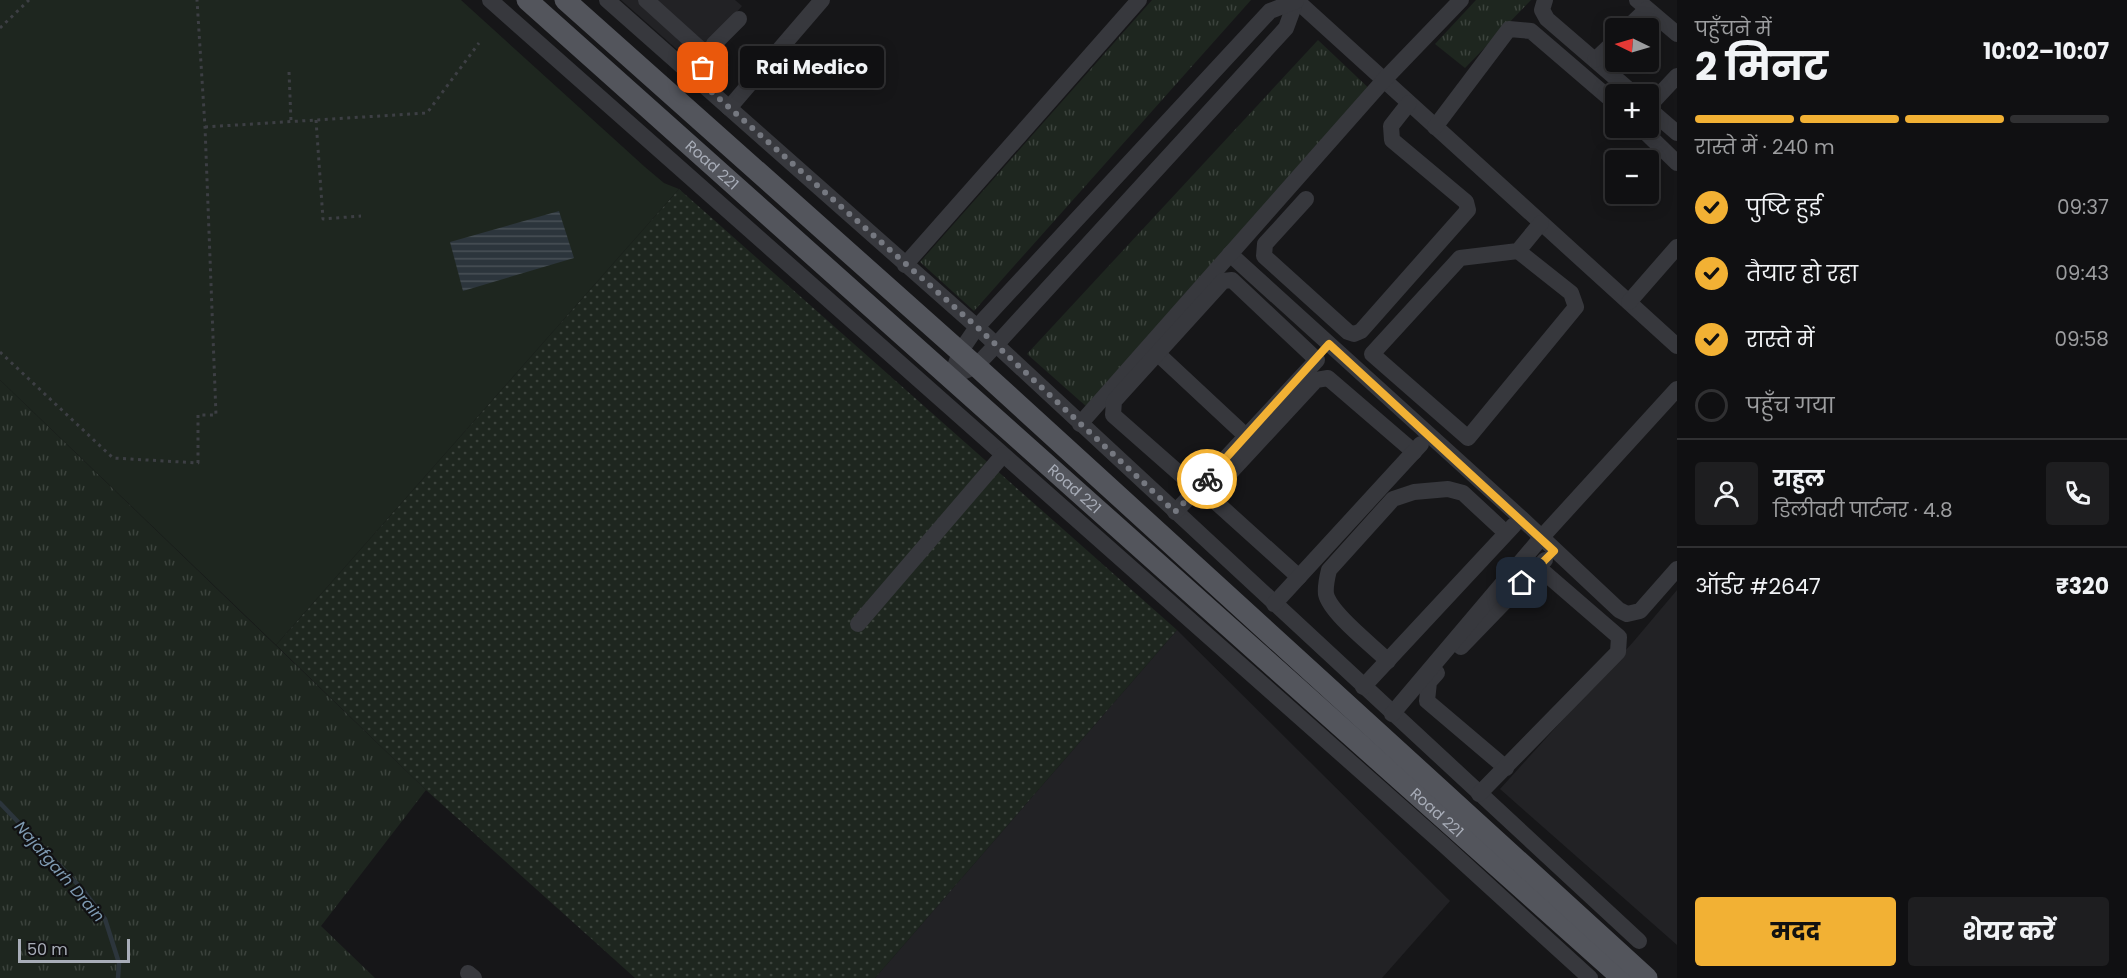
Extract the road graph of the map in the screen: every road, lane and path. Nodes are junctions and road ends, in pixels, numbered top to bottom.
1 (29, 0) edge
2 (196, 0) edge
3 (490, 0) edge
4 (527, 0) edge
5 (565, 0) edge
6 (608, 0) edge
7 (645, 0) edge
8 (822, 0) edge
9 (1139, 0) edge
10 (1296, 0) edge
11 (1461, 0) edge
12 (1545, 0) edge
13 (1642, 4) edge
14 (1634, 18) edge
15 (739, 19) dead end
16 (0, 28) edge
17 (1677, 34) edge
18 (479, 43) dead end
19 (1605, 50) edge
20 (709, 57) junction
21 (1595, 60) junction
22 (289, 72) dead end
23 (1677, 76) edge
24 (697, 79) junction
25 (1384, 80) junction
26 (1623, 84) edge
27 (1605, 95) edge
28 (1659, 95) edge
29 (1409, 103) junction
30 (729, 108) junction
31 (1659, 117) edge
32 (316, 120) junction
33 (291, 121) junction
34 (1435, 126) junction
35 (205, 127) junction
36 (1677, 133) edge
37 (1651, 138) edge
38 (1677, 163) edge
39 (1306, 199) dead end
40 (361, 216) dead end
41 (1541, 223) junction
42 (1677, 247) edge
43 (1518, 251) junction
44 (1230, 254) junction
45 (905, 265) junction
46 (1629, 302) junction
47 (977, 327) junction
48 (1329, 344) junction
49 (996, 345) junction
50 (1677, 346) edge
51 (0, 352) edge
52 (1157, 353) junction
53 (968, 359) junction
54 (1317, 360) junction
55 (951, 378) junction
56 (1677, 389) edge
57 (1080, 424) junction
58 (1429, 435) junction
59 (1246, 436) junction
60 (1414, 452) junction
61 (1003, 454) junction
62 (1197, 489) junction
63 (1175, 512) junction
64 (1521, 518) junction
65 (1506, 533) junction
66 (1540, 538) junction
67 (1554, 551) junction
68 (1538, 567) junction
69 (1677, 568) edge
70 (1299, 577) junction
71 (1274, 604) junction
72 (858, 624) dead end
73 (1388, 661) junction
74 (1363, 687) junction
75 (1392, 714) junction
76 (1506, 768) junction
77 (1479, 794) junction
78 (1639, 941) dead end
79 (1590, 978) edge
80 (1622, 978) edge
81 (1647, 978) edge

1 - 16 path
2 - 35 path
3 - 61 street
4 - 55 main road, Road 221
5 - 53 main road, Road 221
6 - 24 street
7 - 20 street
8 - 30 street
9 - 45 street
10 - 25 street
10 - 47 street
10 - 49 street
11 - 25 street
12 - 21 street
13 - 14 street
13 - 17 street
15 - 20 street
18 - 32 path
19 - 21 street
20 - 24 street
21 - 26 street
22 - 33 path
23 - 28 street
24 - 30 street
25 - 29 street
25 - 44 street
27 - 34 street
29 - 34 street
29 - 39 street
30 - 45 street
31 - 36 street
32 - 33 path
32 - 40 path
33 - 35 path
34 - 41 street
35 - 51 path
37 - 38 street
41 - 43 street
41 - 46 street
42 - 46 street
43 - 43 street
44 - 48 street
44 - 57 street
45 - 47 street
46 - 50 street
47 - 49 street
47 - 53 street
48 - 54 street
48 - 58 street
49 - 53 street
49 - 57 street
52 - 54 street
52 - 59 street
52 - 62 street
53 - 55 street
53 - 81 main road, Road 221
54 - 59 street
55 - 80 main road, Road 221
56 - 66 street
57 - 63 street
58 - 60 street
58 - 64 street
59 - 62 street
60 - 70 street
60 - 70 street
61 - 72 street
61 - 79 street
62 - 63 street
63 - 71 street
64 - 65 street
64 - 66 street
65 - 73 street
65 - 73 street
66 - 67 street
66 - 75 street
67 - 68 street
67 - 69 street
68 - 76 street
68 - 76 street
70 - 71 street
71 - 74 street
73 - 74 street
74 - 75 street
75 - 77 street
76 - 77 street
77 - 78 street

